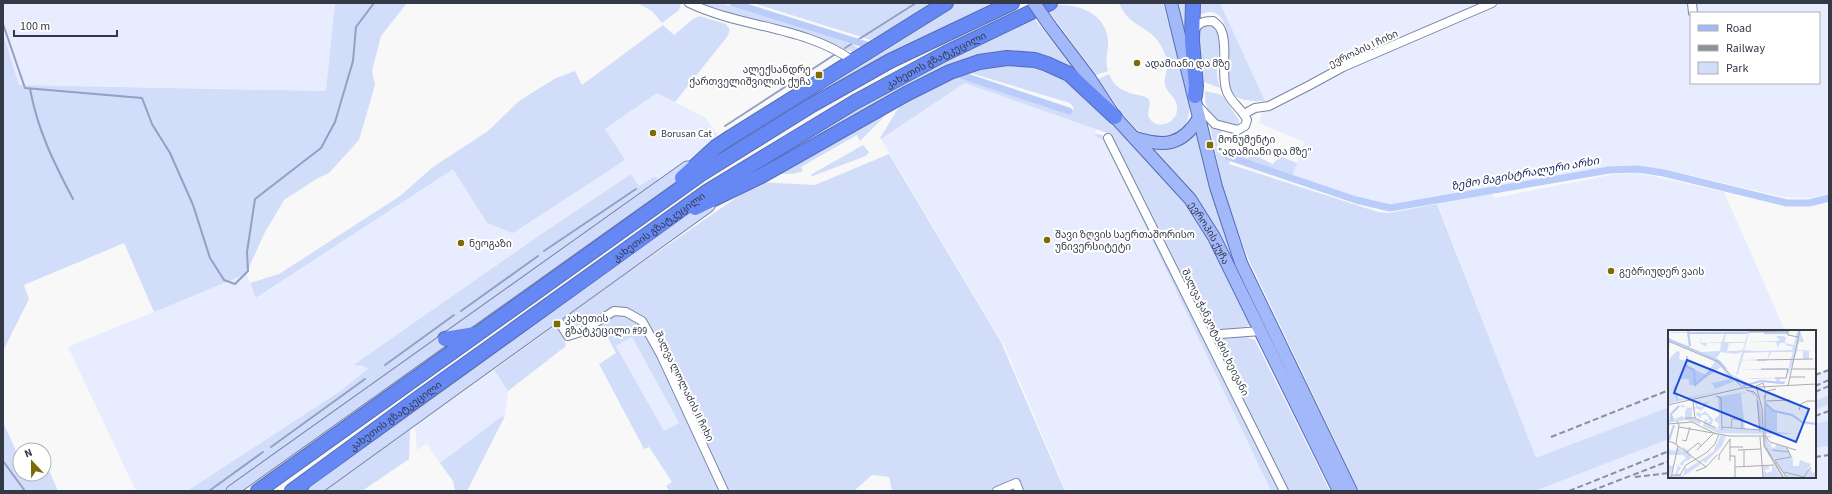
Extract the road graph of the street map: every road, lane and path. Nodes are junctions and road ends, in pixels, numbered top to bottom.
1 (689, 3) edge
2 (946, 3) edge
3 (1012, 3) edge
4 (1034, 3) edge
5 (1050, 3) edge
6 (1171, 3) edge
7 (1193, 3) edge
8 (1492, 3) edge
9 (1193, 33) junction
10 (853, 61) junction
11 (1197, 107) junction
12 (1244, 114) junction
13 (1115, 116) junction
14 (1108, 138) dead end
15 (1134, 138) junction
16 (716, 147) junction
17 (756, 161) junction
18 (730, 192) junction
19 (641, 215) junction
20 (662, 223) junction
21 (556, 317) junction
22 (1261, 331) junction
23 (477, 334) junction
24 (1207, 335) junction
25 (445, 339) junction
26 (313, 476) junction
27 (232, 491) edge
28 (258, 491) edge
29 (292, 491) edge
30 (305, 491) edge
31 (314, 491) edge
32 (724, 491) edge
33 (996, 491) edge
34 (1019, 491) edge
35 (1284, 491) edge
36 (1339, 491) edge
37 (1351, 491) edge

1 - 10 street
2 - 10 highway
3 - 19 highway, კახეთის გზატკეცილი
4 - 13 main road, ევროპის ქუჩა, bridge
5 - 17 highway, კახეთის გზატკეცილი
6 - 11 main road, ევროპის ქუჩა
7 - 9 highway
8 - 12 street, ევროპის I ჩიხი
9 - 11 highway
9 - 12 street
10 - 16 highway
11 - 12 street
11 - 15 main road
11 - 37 main road, ევროპის ქუჩა
13 - 15 main road, ევროპის ქუჩა
13 - 18 highway
14 - 24 street, შალვა ჭანკოტაძის ხეივანი
15 - 22 main road, ევროპის ქუჩა
16 - 19 highway
16 - 25 street
17 - 18 highway
17 - 20 highway, კახეთის გზატკეცილი
18 - 20 highway
18 - 21 street, კახეთის გზატკეცილი
19 - 23 highway, კახეთის გზატკეცილი
20 - 26 highway, კახეთის გზატკეცილი
21 - 31 street, კახეთის გზატკეცილი
21 - 32 street, შალვა ლოლაძის II ჩიხი
22 - 24 street
22 - 36 main road, ევროპის ქუჩა
23 - 25 highway
23 - 28 highway, კახეთის გზატკეცილი
24 - 35 street, შალვა ჭანკოტაძის ხეივანი
25 - 27 street
26 - 29 highway, კახეთის გზატკეცილი
26 - 30 highway
33 - 34 street

